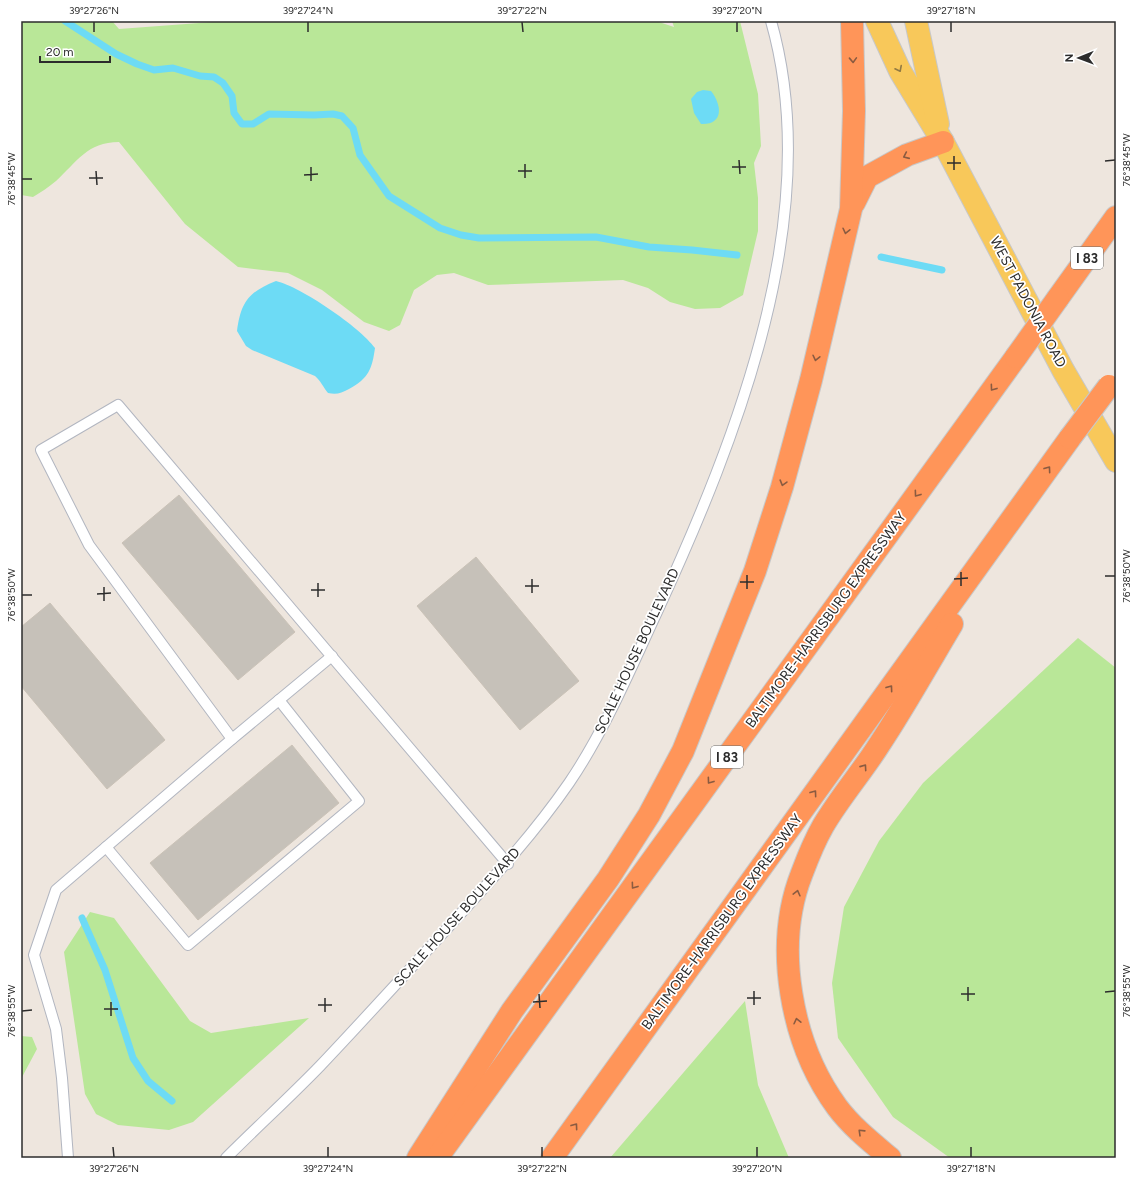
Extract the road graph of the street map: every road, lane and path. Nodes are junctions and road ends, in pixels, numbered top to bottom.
1 (771, 21) edge
2 (852, 21) edge
3 (877, 21) edge
4 (916, 21) edge
5 (943, 142) junction
6 (851, 209) junction
7 (1116, 217) edge
8 (1112, 380) edge
9 (1116, 461) edge
10 (1031, 492) junction
11 (332, 656) junction
12 (279, 700) junction
13 (232, 739) junction
14 (106, 847) junction
15 (508, 864) junction
16 (68, 1158) edge
17 (226, 1158) edge
18 (418, 1158) edge
19 (438, 1158) edge
20 (552, 1158) edge
21 (890, 1158) edge

1 - 15 lane, SCALE HOUSE BOULEVARD
2 -> 6 highway
3 -> 5 main road, WEST PADONIA ROAD
4 - 5 main road, WEST PADONIA ROAD
5 -> 6 highway
5 - 9 main road, WEST PADONIA ROAD
6 -> 18 highway
7 -> 19 highway, BALTIMORE-HARRISBURG EXPRESSWAY / I 83, bridge
10 -> 8 highway, BALTIMORE-HARRISBURG EXPRESSWAY, bridge
20 -> 10 highway, BALTIMORE-HARRISBURG EXPRESSWAY
21 -> 10 highway
11 - 12 lane
11 - 13 lane
11 - 15 lane
12 - 13 lane
12 - 14 lane
13 - 14 lane
14 - 16 lane
15 - 17 lane, SCALE HOUSE BOULEVARD

